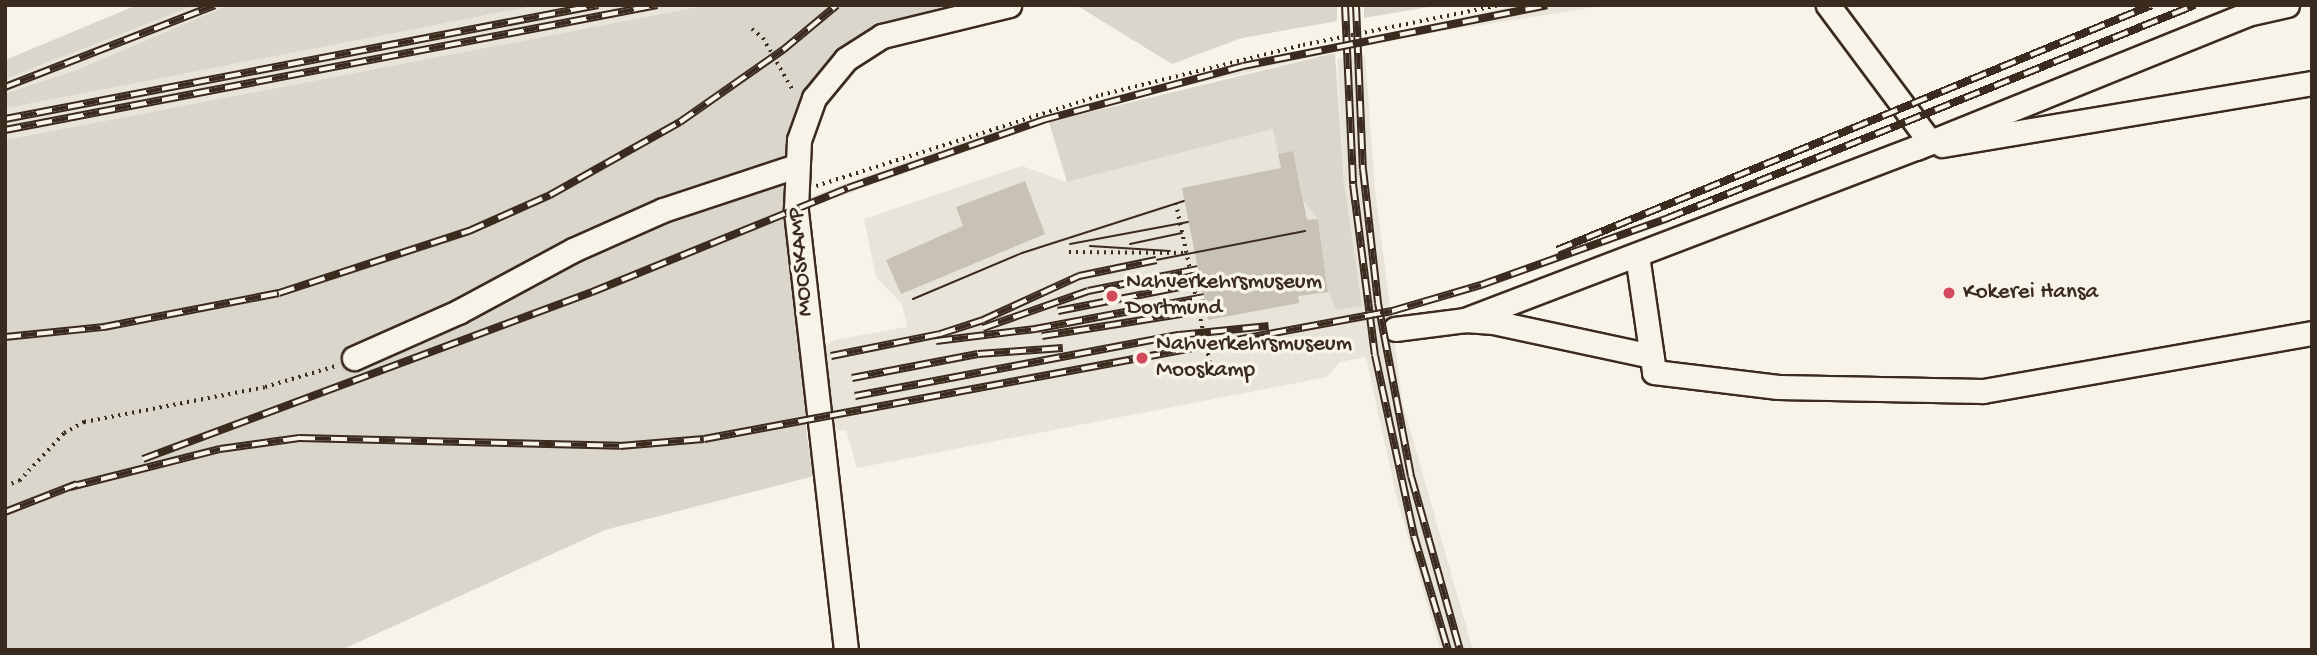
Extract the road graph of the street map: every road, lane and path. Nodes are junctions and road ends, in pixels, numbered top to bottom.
1 (1009, 5) edge
2 (1500, 5) edge
3 (1828, 5) edge
4 (2287, 5) edge
5 (752, 29) dead end
6 (2312, 83) edge
7 (808, 115) junction
8 (1923, 145) junction
9 (796, 177) junction
10 (1176, 202) dead end
11 (1069, 252) dead end
12 (1187, 253) junction
13 (1637, 255) junction
14 (1198, 307) junction
15 (1206, 310) dead end
16 (1465, 320) junction
17 (1395, 329) dead end
18 (2312, 333) edge
19 (1205, 339) junction
20 (1166, 346) dead end
21 (1651, 356) junction
22 (354, 359) joint
23 (1211, 368) dead end
24 (5, 486) edge
25 (846, 650) edge

1 - 7 street, MOOSKAMP
2 - 9 path
3 - 8 street
4 - 8 street
5 - 7 path
6 - 8 street
7 - 9 street, MOOSKAMP
8 - 13 street
9 - 22 street
9 - 25 street, MOOSKAMP
10 - 12 path
11 - 12 path
12 - 14 path
13 - 16 street
13 - 21 street
14 - 15 path
14 - 19 path
16 - 17 street
16 - 21 street
18 - 21 street
19 - 20 path
19 - 23 path
22 - 24 path

